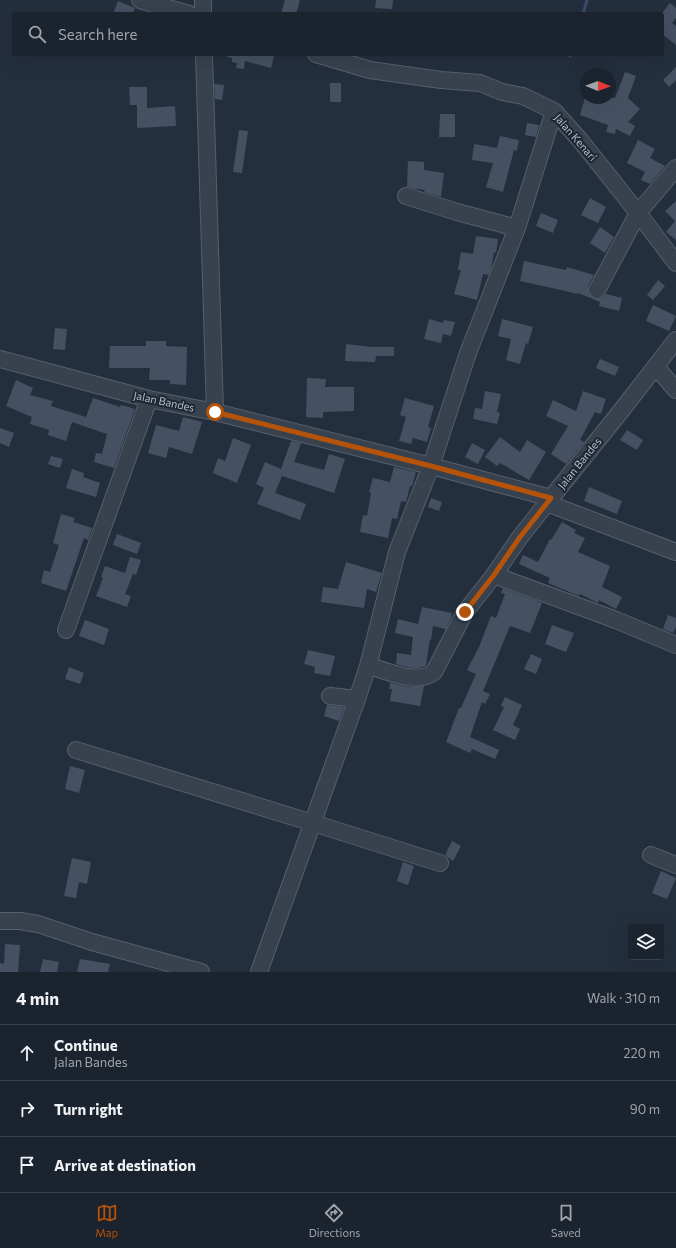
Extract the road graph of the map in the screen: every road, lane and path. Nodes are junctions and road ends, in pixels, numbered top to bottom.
1 (140, 0) edge
2 (202, 0) edge
3 (181, 12) edge
4 (202, 12) edge
5 (204, 56) edge
6 (323, 56) edge
7 (554, 111) junction
8 (676, 168) edge
9 (406, 196) dead end
10 (638, 213) junction
11 (517, 228) junction
12 (676, 263) edge
13 (597, 290) dead end
14 (676, 340) edge
15 (0, 359) edge
16 (656, 367) junction
17 (676, 390) edge
18 (149, 399) junction
19 (215, 412) junction
20 (431, 466) junction
21 (549, 500) junction
22 (676, 552) edge
23 (494, 575) junction
24 (66, 630) dead end
25 (676, 645) edge
26 (368, 666) junction
27 (330, 696) dead end
28 (357, 699) junction
29 (76, 750) dead end
30 (313, 823) junction
31 (651, 855) dead end
32 (440, 864) dead end
33 (676, 865) edge
34 (0, 921) edge
35 (201, 972) edge
36 (260, 972) edge

1 - 3 street
2 - 4 street
5 - 19 street
6 - 7 street, Jalan Kenari
7 - 10 street, Jalan Kenari
7 - 11 street
8 - 10 street
9 - 11 street
10 - 12 street, Jalan Kenari
10 - 13 street
11 - 20 street
14 - 16 street, Jalan Bandes
15 - 18 street, Jalan Bandes
16 - 17 street
16 - 21 street, Jalan Bandes
18 - 19 street, Jalan Bandes
18 - 24 street
19 - 20 street, Jalan Bandes
20 - 21 street, Jalan Bandes
20 - 26 street
21 - 22 street
21 - 23 street
23 - 25 street
23 - 26 street
26 - 28 street
27 - 28 street
28 - 30 street
29 - 30 street
30 - 32 street
30 - 36 street
31 - 33 street
34 - 35 street

